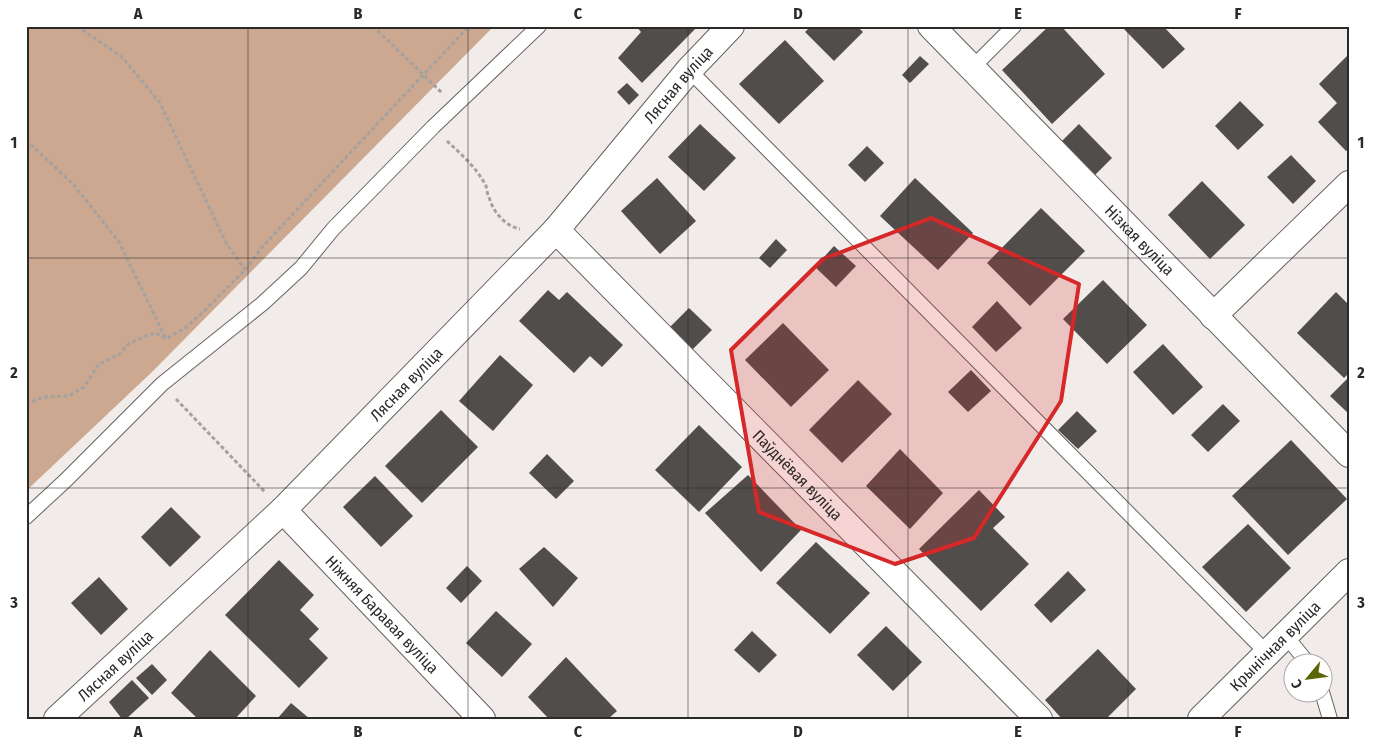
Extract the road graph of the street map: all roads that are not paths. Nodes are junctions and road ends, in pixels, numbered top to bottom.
1 (539, 26) edge
2 (731, 26) edge
3 (931, 26) edge
4 (1014, 26) edge
5 (972, 68) junction
6 (689, 70) junction
7 (1349, 184) edge
8 (556, 230) junction
9 (1213, 316) junction
10 (1349, 454) edge
11 (283, 510) junction
12 (26, 517) edge
13 (1349, 572) edge
14 (1286, 635) junction
15 (1299, 652) edge
16 (1267, 653) junction
17 (1325, 702) edge
18 (57, 719) edge
19 (482, 719) edge
20 (1039, 719) edge
21 (1201, 719) edge
22 (1330, 719) edge

1 - 12 lane
2 - 6 street, Лясная вуліца
3 - 5 street, Нізкая вуліца
4 - 5 lane
5 - 9 street, Нізкая вуліца
6 - 8 street, Лясная вуліца
6 - 16 lane
7 - 9 street
8 - 11 street, Лясная вуліца
8 - 20 street, Паўднёвая вуліца
9 - 10 street, Нізкая вуліца
11 - 18 street, Лясная вуліца
11 - 19 street, Ніжняя Баравая вуліца
13 - 14 street, Крынічная вуліца
14 - 15 lane
14 - 16 street, Крынічная вуліца
16 - 21 street, Крынічная вуліца
17 - 22 lane

